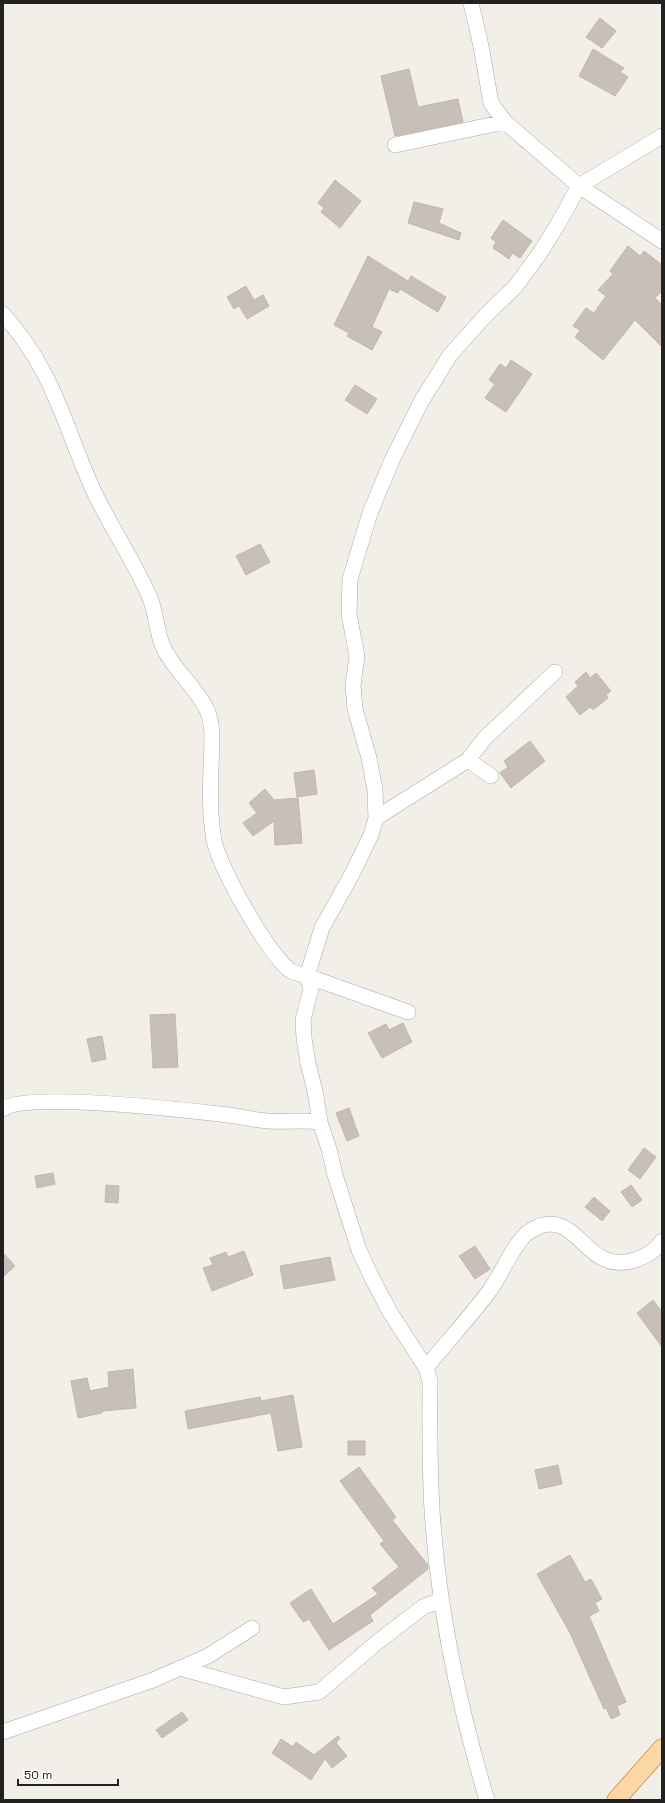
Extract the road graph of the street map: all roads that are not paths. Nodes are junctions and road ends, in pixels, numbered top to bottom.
1 (471, 3) edge
2 (506, 122) junction
3 (662, 136) edge
4 (395, 145) dead end
5 (579, 186) junction
6 (662, 241) edge
7 (3, 314) edge
8 (555, 672) dead end
9 (468, 760) junction
10 (491, 776) dead end
11 (376, 818) junction
12 (308, 976) junction
13 (408, 1012) dead end
14 (3, 1109) edge
15 (320, 1122) junction
16 (662, 1241) edge
17 (426, 1368) junction
18 (442, 1600) junction
19 (252, 1628) dead end
20 (180, 1668) junction
21 (3, 1732) edge
22 (662, 1748) edge
23 (487, 1800) edge
24 (616, 1800) edge

1 - 2 street
2 - 4 street
2 - 5 street
3 - 5 street
5 - 6 street
5 - 11 street
7 - 12 street
8 - 9 street
9 - 10 street
9 - 11 street
11 - 12 street
12 - 13 street
12 - 15 street
14 - 15 street
15 - 17 street
16 - 17 street
17 - 18 street
18 - 20 street
18 - 23 street
19 - 20 street
20 - 21 street
22 - 24 main road

